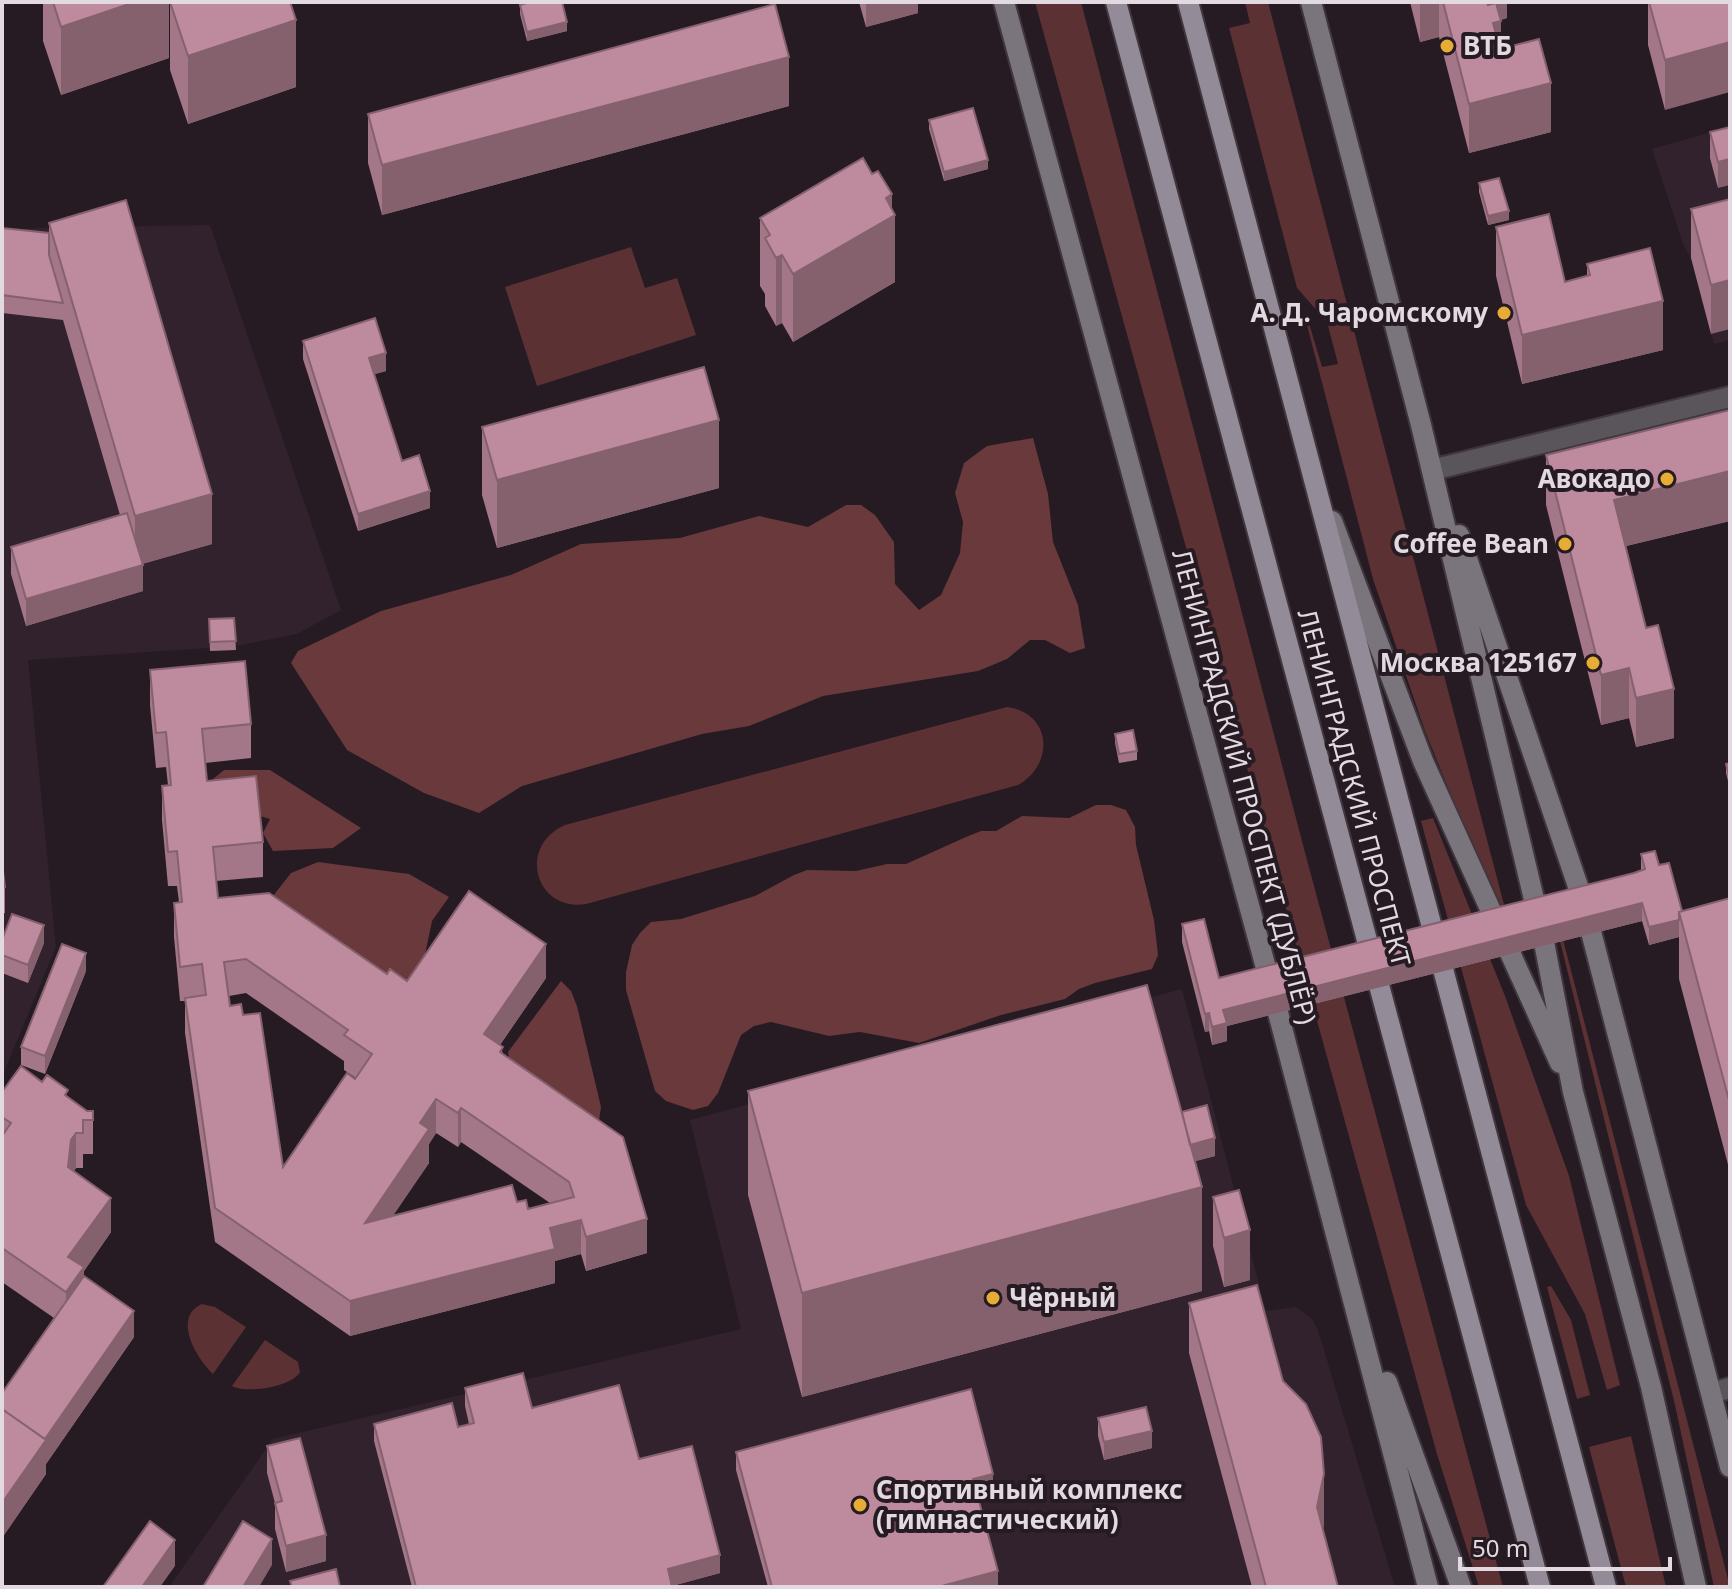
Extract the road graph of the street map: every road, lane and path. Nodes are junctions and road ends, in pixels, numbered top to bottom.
1 (1006, 2) edge
2 (1116, 2) edge
3 (1188, 2) edge
4 (1311, 2) edge
5 (1730, 397) edge
6 (1421, 425) junction
7 (1310, 461) junction
8 (1436, 469) junction
9 (1573, 1092) junction
10 (1348, 1273) junction
11 (1720, 1390) edge
12 (1730, 1467) edge
13 (1428, 1587) edge
14 (1461, 1587) edge
15 (1540, 1587) edge
16 (1606, 1587) edge
17 (1696, 1587) edge

1 - 10 main road, ЛЕНИНГРАДСКИЙ ПРОСПЕКТ (ДУБЛЁР)
2 - 15 main road, ЛЕНИНГРАДСКИЙ ПРОСПЕКТ
3 - 7 main road, ЛЕНИНГРАДСКИЙ ПРОСПЕКТ
4 - 6 main road
5 - 8 street
6 - 8 main road
6 - 9 main road
7 - 9 main road
7 - 16 main road, ЛЕНИНГРАДСКИЙ ПРОСПЕКТ
8 - 11 main road
9 - 17 main road
10 - 13 main road, ЛЕНИНГРАДСКИЙ ПРОСПЕКТ (ДУБЛЁР)
10 - 14 main road
11 - 12 main road

